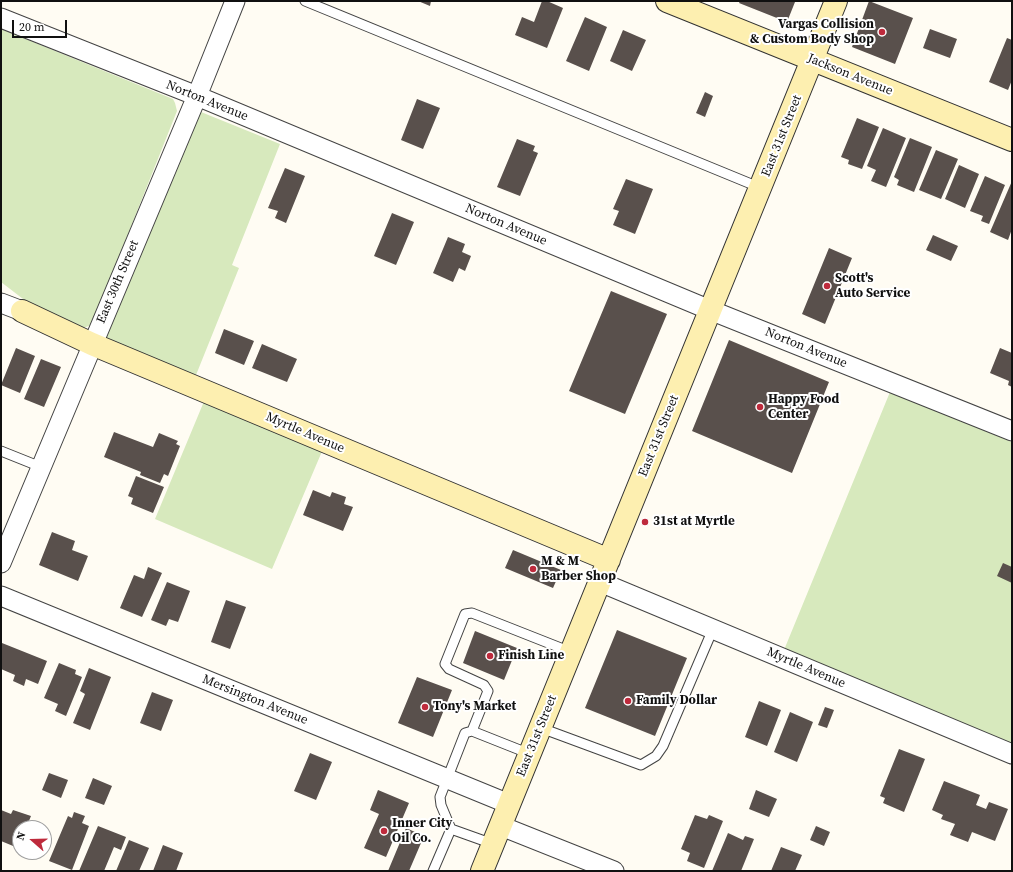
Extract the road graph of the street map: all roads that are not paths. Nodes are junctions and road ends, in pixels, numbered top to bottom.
1 (235, 1) edge
2 (305, 1) edge
3 (667, 1) edge
4 (836, 1) edge
5 (1, 18) edge
6 (813, 60) junction
7 (197, 96) junction
8 (1012, 140) edge
9 (761, 188) junction
10 (1, 302) edge
11 (710, 310) junction
12 (22, 311) joint
13 (92, 344) junction
14 (1012, 431) edge
15 (1, 451) edge
16 (41, 467) junction
17 (609, 560) junction
18 (1, 563) edge
19 (600, 582) junction
20 (1, 596) edge
21 (713, 629) junction
22 (572, 652) junction
23 (541, 728) junction
24 (472, 731) junction
25 (530, 754) junction
26 (1012, 754) edge
27 (447, 778) junction
28 (509, 804) junction
29 (451, 829) junction
30 (497, 835) junction
31 (433, 871) edge
32 (482, 871) edge
33 (614, 871) edge

1 - 7 street, East 30th Street
2 - 9 lane
3 - 6 street, Jackson Avenue
4 - 6 street, East 31st Street
5 - 7 street, Norton Avenue
6 - 8 street, Jackson Avenue
6 - 9 street, East 31st Street
7 - 11 street, Norton Avenue
7 - 13 street, East 30th Street
9 - 11 street, East 31st Street
10 - 12 street, Myrtle Avenue
11 - 14 street, Norton Avenue
11 - 17 street, East 31st Street
12 - 13 street, Myrtle Avenue
13 - 16 street, East 30th Street
13 - 17 street, Myrtle Avenue
15 - 16 lane
16 - 18 street, East 30th Street
17 - 19 street, East 31st Street
19 - 21 street, Myrtle Avenue
19 - 22 street, East 31st Street
20 - 27 street, Mersington Avenue
21 - 23 lane
21 - 26 street, Myrtle Avenue
22 - 23 street, East 31st Street
22 - 24 lane
23 - 25 street, East 31st Street
24 - 25 lane
24 - 27 lane
25 - 28 street, East 31st Street
27 - 28 street, Mersington Avenue
27 - 29 lane
28 - 30 street, East 31st Street
29 - 30 lane
29 - 31 lane
30 - 32 street, East 31st Street
30 - 33 street

